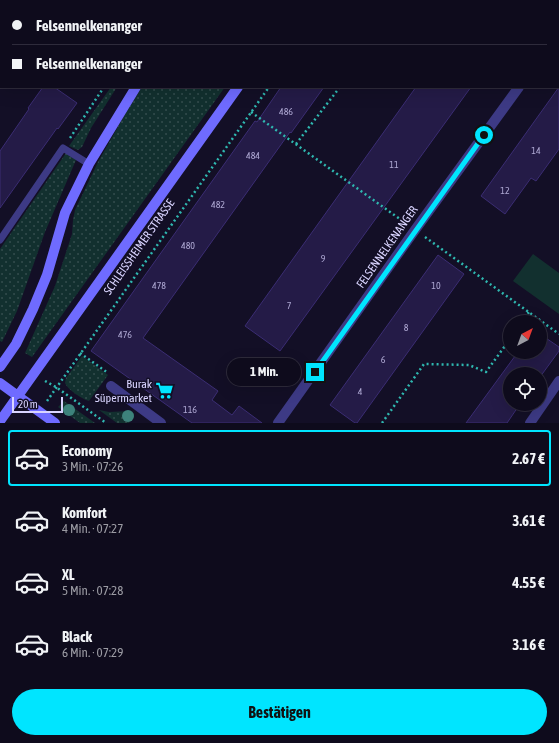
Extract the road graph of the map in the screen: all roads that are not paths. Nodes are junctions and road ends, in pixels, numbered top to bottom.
1 (135, 88) edge
2 (237, 88) edge
3 (517, 88) edge
4 (89, 164) junction
5 (0, 240) edge
6 (0, 367) edge
7 (559, 382) edge
8 (0, 383) edge
9 (111, 386) road end
10 (18, 395) junction
11 (0, 421) edge
12 (55, 423) edge
13 (161, 423) edge
14 (278, 423) edge
15 (530, 423) edge

1 - 4 main road
2 - 10 main road, SCHLEISSHEIMER STRASSE
3 - 14 street, FELSENNELKENANGER
4 - 5 lane
4 - 6 main road
7 - 15 street
8 - 10 main road
9 - 13 street
10 - 11 main road, SCHLEISSHEIMER STRASSE
10 - 12 main road

